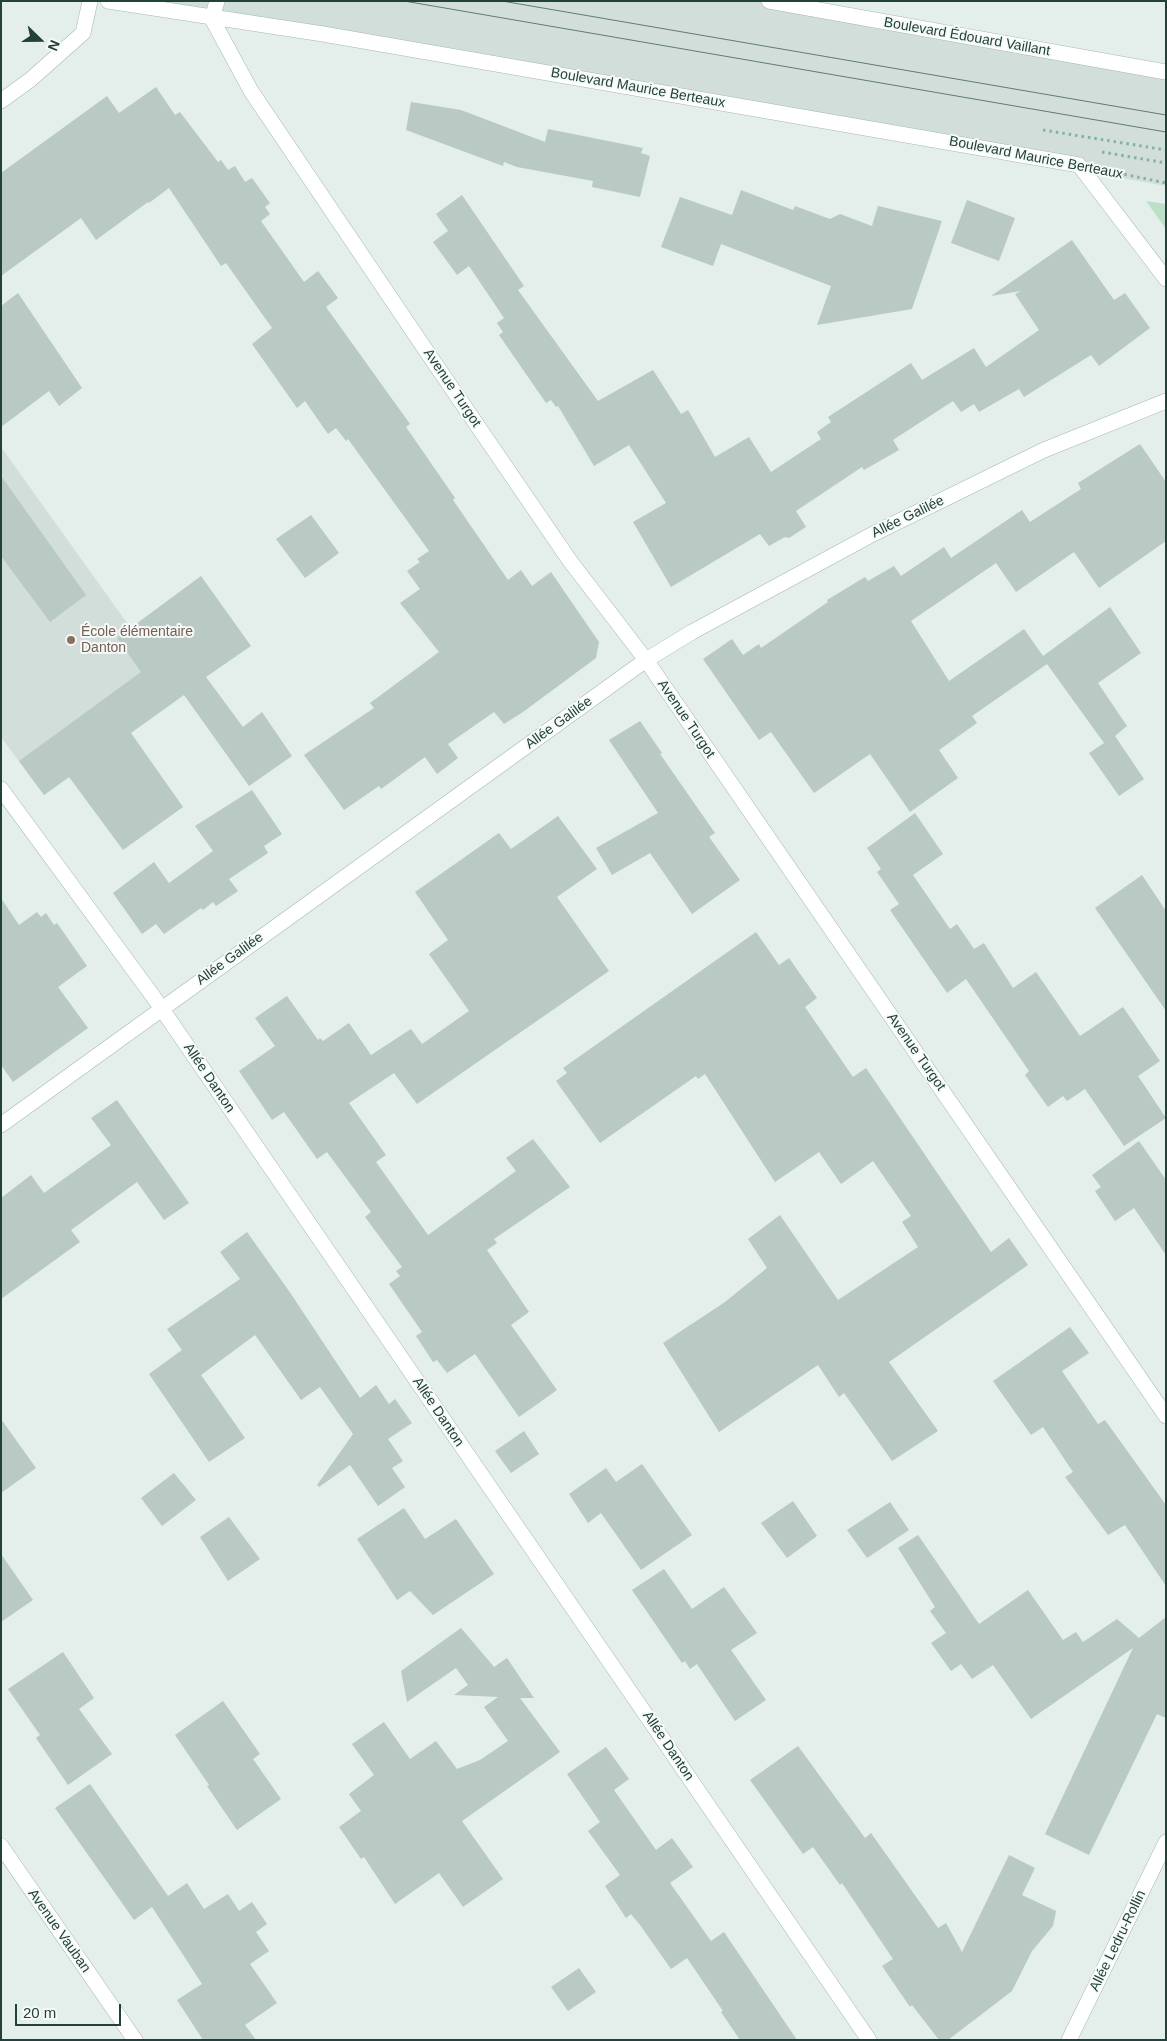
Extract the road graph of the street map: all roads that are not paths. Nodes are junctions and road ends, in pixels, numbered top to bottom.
1 (90, 1) edge
2 (108, 1) edge
3 (217, 1) edge
4 (769, 1) edge
5 (850, 8) edge
6 (212, 18) junction
7 (1166, 72) edge
8 (1, 102) edge
9 (1166, 280) edge
10 (1166, 401) edge
11 (646, 660) junction
12 (1, 789) edge
13 (161, 1008) junction
14 (1, 1125) edge
15 (1166, 1416) edge
16 (1166, 1842) edge
17 (1, 1846) edge
18 (135, 2040) edge
19 (869, 2040) edge
20 (1069, 2040) edge

1 - 8 street
2 - 6 street, Boulevard Maurice Berteaux
3 - 6 street
4 - 5 street, Boulevard Édouard Vaillant
5 - 7 street, Boulevard Édouard Vaillant
6 - 9 street, Boulevard Maurice Berteaux
6 - 11 street, Avenue Turgot
10 - 11 street, Allée Galilée
11 - 13 street, Allée Galilée
11 - 15 street, Avenue Turgot
12 - 13 street, Allée Danton
13 - 14 street, Allée Galilée
13 - 19 street, Allée Danton
16 - 20 street, Allée Ledru-Rollin
17 - 18 street, Avenue Vauban

